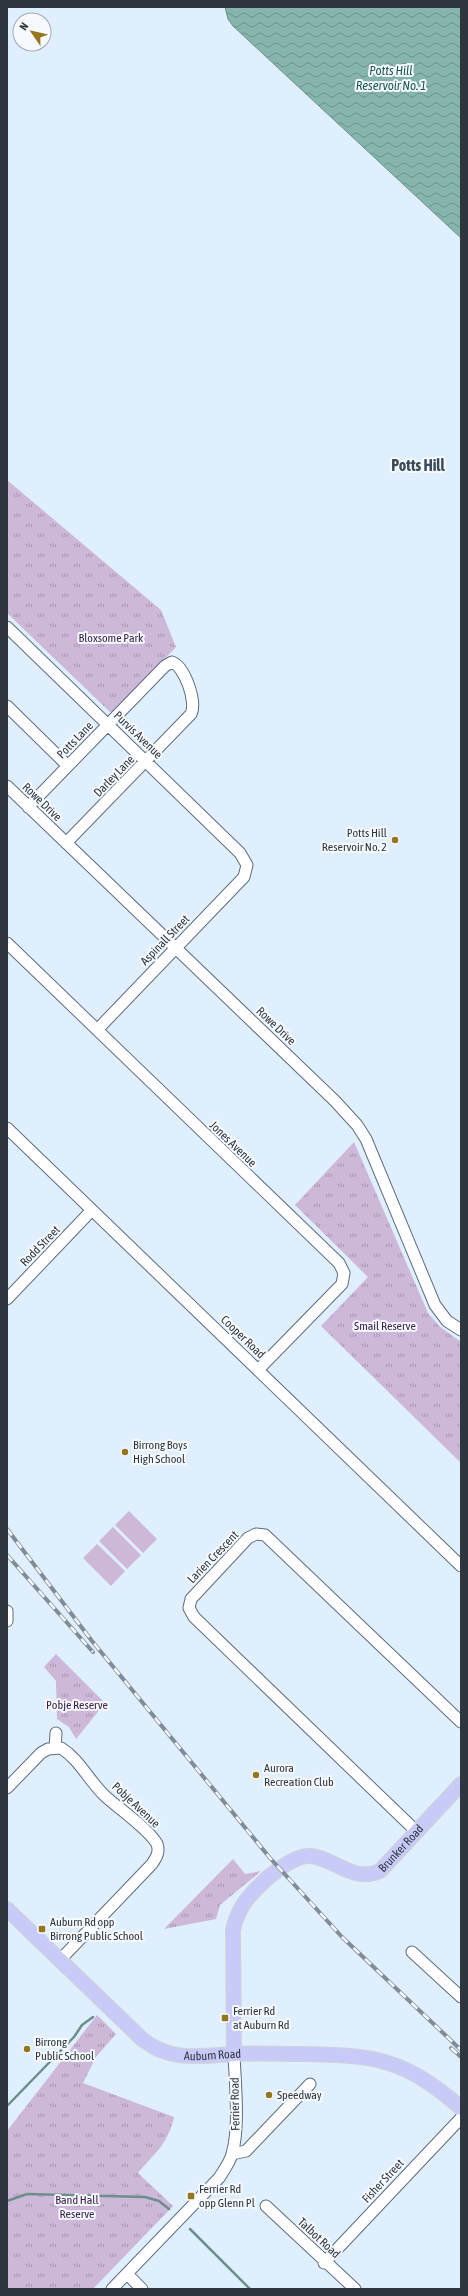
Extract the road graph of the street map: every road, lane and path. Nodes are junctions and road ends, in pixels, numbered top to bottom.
1 (7, 627) edge
2 (187, 684) joint
3 (7, 706) edge
4 (108, 724) junction
5 (146, 761) junction
6 (68, 766) junction
7 (7, 786) edge
8 (28, 807) junction
9 (66, 843) junction
10 (247, 865) joint
11 (7, 943) edge
12 (176, 948) junction
13 (97, 1030) junction
14 (7, 1128) edge
15 (92, 1210) junction
16 (7, 1299) edge
17 (461, 1330) edge
18 (258, 1370) junction
19 (461, 1566) edge
20 (7, 1611) edge
21 (7, 1621) edge
22 (461, 1722) edge
23 (56, 1733) dead end
24 (55, 1748) junction
25 (461, 1784) edge
26 (7, 1788) edge
27 (417, 1832) junction
28 (304, 1856) joint
29 (7, 1908) edge
30 (412, 1952) dead end
31 (60, 1960) junction
32 (461, 1997) edge
33 (234, 2054) junction
34 (310, 2084) dead end
35 (461, 2108) edge
36 (461, 2118) edge
37 (232, 2154) junction
38 (266, 2206) dead end
39 (324, 2262) junction
40 (127, 2274) junction
41 (112, 2289) edge
42 (142, 2289) edge
43 (355, 2289) edge

1 - 4 street, Purvis Avenue
2 - 4 street, Potts Lane
2 - 5 street, Darley Lane
3 - 6 street
4 - 5 street, Purvis Avenue
4 - 6 street, Potts Lane
5 - 9 street, Darley Lane
5 - 10 street, Purvis Avenue
6 - 8 street, Potts Lane
7 - 8 street, Rowe Drive
8 - 9 street, Rowe Drive
9 - 12 street, Rowe Drive
10 - 12 street, Aspinall Street
11 - 13 street, Jones Avenue
12 - 13 street, Aspinall Street
12 - 17 street, Rowe Drive
13 - 18 street, Jones Avenue
14 - 15 street, Cooper Road
15 - 16 street, Rodd Street
15 - 18 street, Cooper Road
18 - 19 street, Cooper Road
20 - 21 street
22 - 27 street, Larien Crescent
23 - 24 street
24 - 26 street
24 - 31 street, Pobje Avenue
25 - 27 main road, Brunker Road
27 - 28 main road, Brunker Road
28 - 33 main road, Ferrier Road
29 - 31 main road, Auburn Road
30 - 32 street
31 - 33 main road, Auburn Road
33 - 35 main road, Auburn Road
33 - 37 street, Ferrier Road
34 - 37 street
36 - 39 street, Fisher Street
37 - 40 street, Ferrier Road
38 - 39 street, Talbot Road
39 - 43 street, Talbot Road
40 - 41 street, Ferrier Road
40 - 42 street

